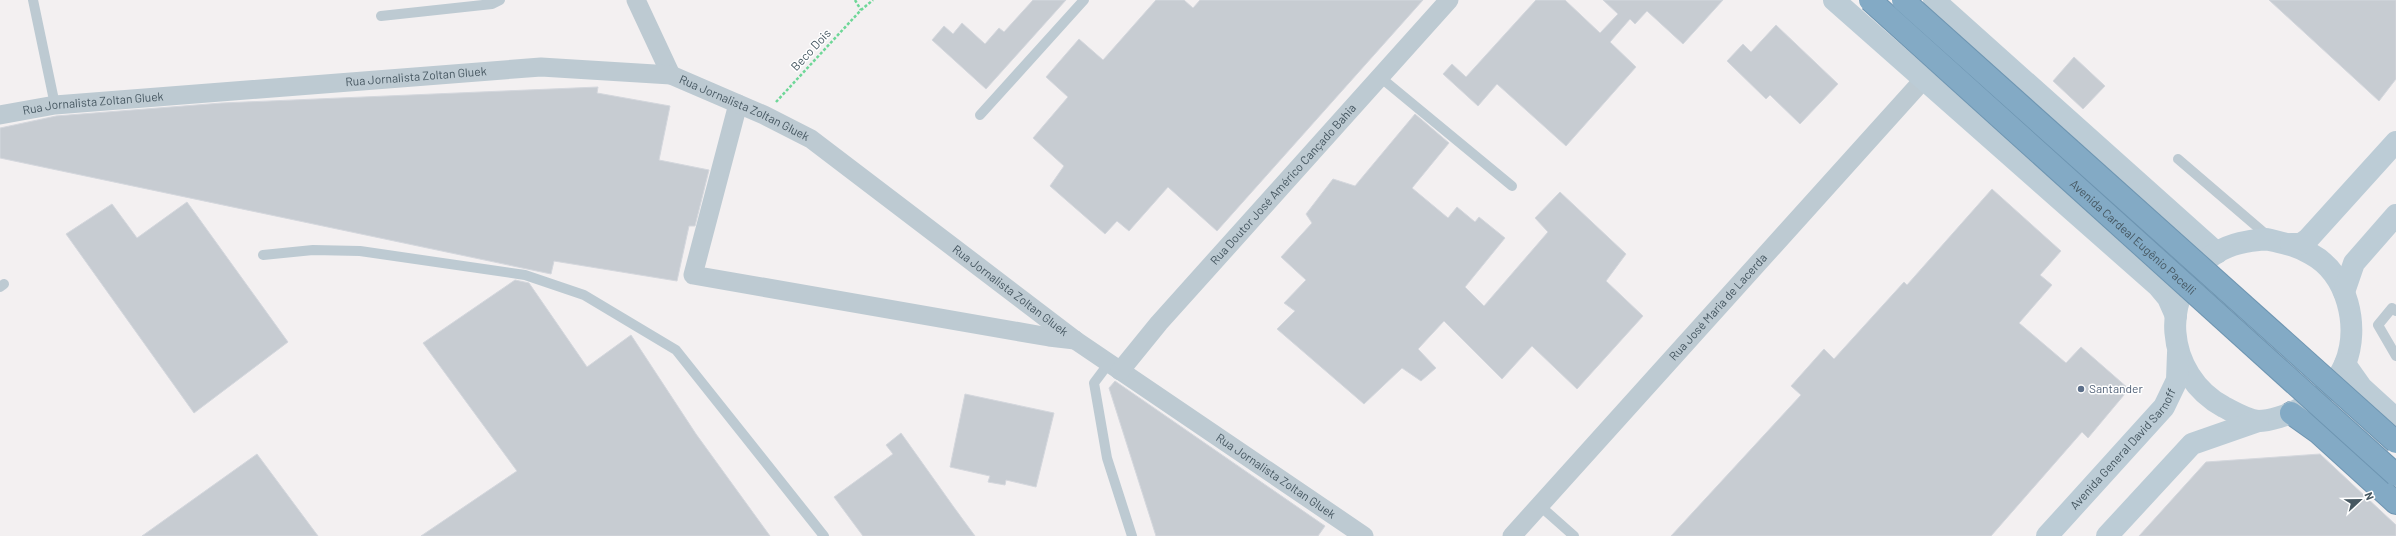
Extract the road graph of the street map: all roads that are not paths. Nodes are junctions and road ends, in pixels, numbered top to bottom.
1 (33, 0) edge
2 (500, 0) edge
3 (636, 0) edge
4 (1084, 0) edge
5 (1449, 0) edge
6 (1834, 0) edge
7 (1870, 0) edge
8 (1903, 0) edge
9 (1934, 0) edge
10 (381, 16) dead end
11 (671, 75) junction
12 (1380, 77) junction
13 (1924, 79) junction
14 (738, 104) junction
15 (55, 105) junction
16 (0, 115) edge
17 (980, 115) dead end
18 (2396, 142) edge
19 (2178, 159) dead end
20 (1512, 186) dead end
21 (2396, 215) edge
22 (2282, 242) junction
23 (2217, 253) junction
24 (263, 255) dead end
25 (2344, 292) junction
26 (2396, 312) edge
27 (2176, 316) junction
28 (1075, 340) junction
29 (2178, 353) junction
30 (2396, 356) edge
31 (2345, 364) junction
32 (1114, 367) junction
33 (2291, 413) junction
34 (2396, 418) edge
35 (2258, 421) junction
36 (2396, 442) edge
37 (2396, 475) edge
38 (2396, 503) edge
39 (1539, 505) junction
40 (824, 536) edge
41 (1132, 536) edge
42 (1364, 536) edge
43 (1512, 536) edge
44 (1574, 536) edge
45 (2047, 536) edge
46 (2107, 536) edge

1 - 15 lane
2 - 10 lane
3 - 11 street
4 - 17 lane
5 - 12 street, Rua Doutor José Américo Cançado Bahia
6 - 13 main road, Avenida Cardeal Eugênio Pacelli
7 - 37 highway, Avenida Cardeal Eugênio Pacelli, bridge
8 - 36 highway, Avenida Cardeal Eugênio Pacelli, bridge
9 - 23 main road
11 - 14 street, Rua Jornalista Zoltan Gluek
11 - 15 street, Rua Jornalista Zoltan Gluek
12 - 20 lane
12 - 32 street, Rua Doutor José Américo Cançado Bahia
13 - 27 main road, Avenida Cardeal Eugênio Pacelli
13 - 39 street, Rua José Maria de Lacerda
14 - 28 street, Rua Jornalista Zoltan Gluek
14 - 28 street
15 - 16 street, Rua Jornalista Zoltan Gluek
18 - 22 main road
19 - 22 lane
21 - 25 main road
22 - 23 main road
22 - 25 main road
23 - 27 main road
24 - 40 lane
25 - 31 main road
26 - 30 lane
27 - 29 main road
28 - 32 street, Rua Jornalista Zoltan Gluek
29 - 35 main road
29 - 45 main road, Avenida General David Sarnoff
31 - 33 main road
31 - 34 main road
32 - 41 lane
32 - 42 street, Rua Jornalista Zoltan Gluek
33 - 35 main road
33 - 38 highway
35 - 46 main road
39 - 43 street, Rua José Maria de Lacerda
39 - 44 lane

